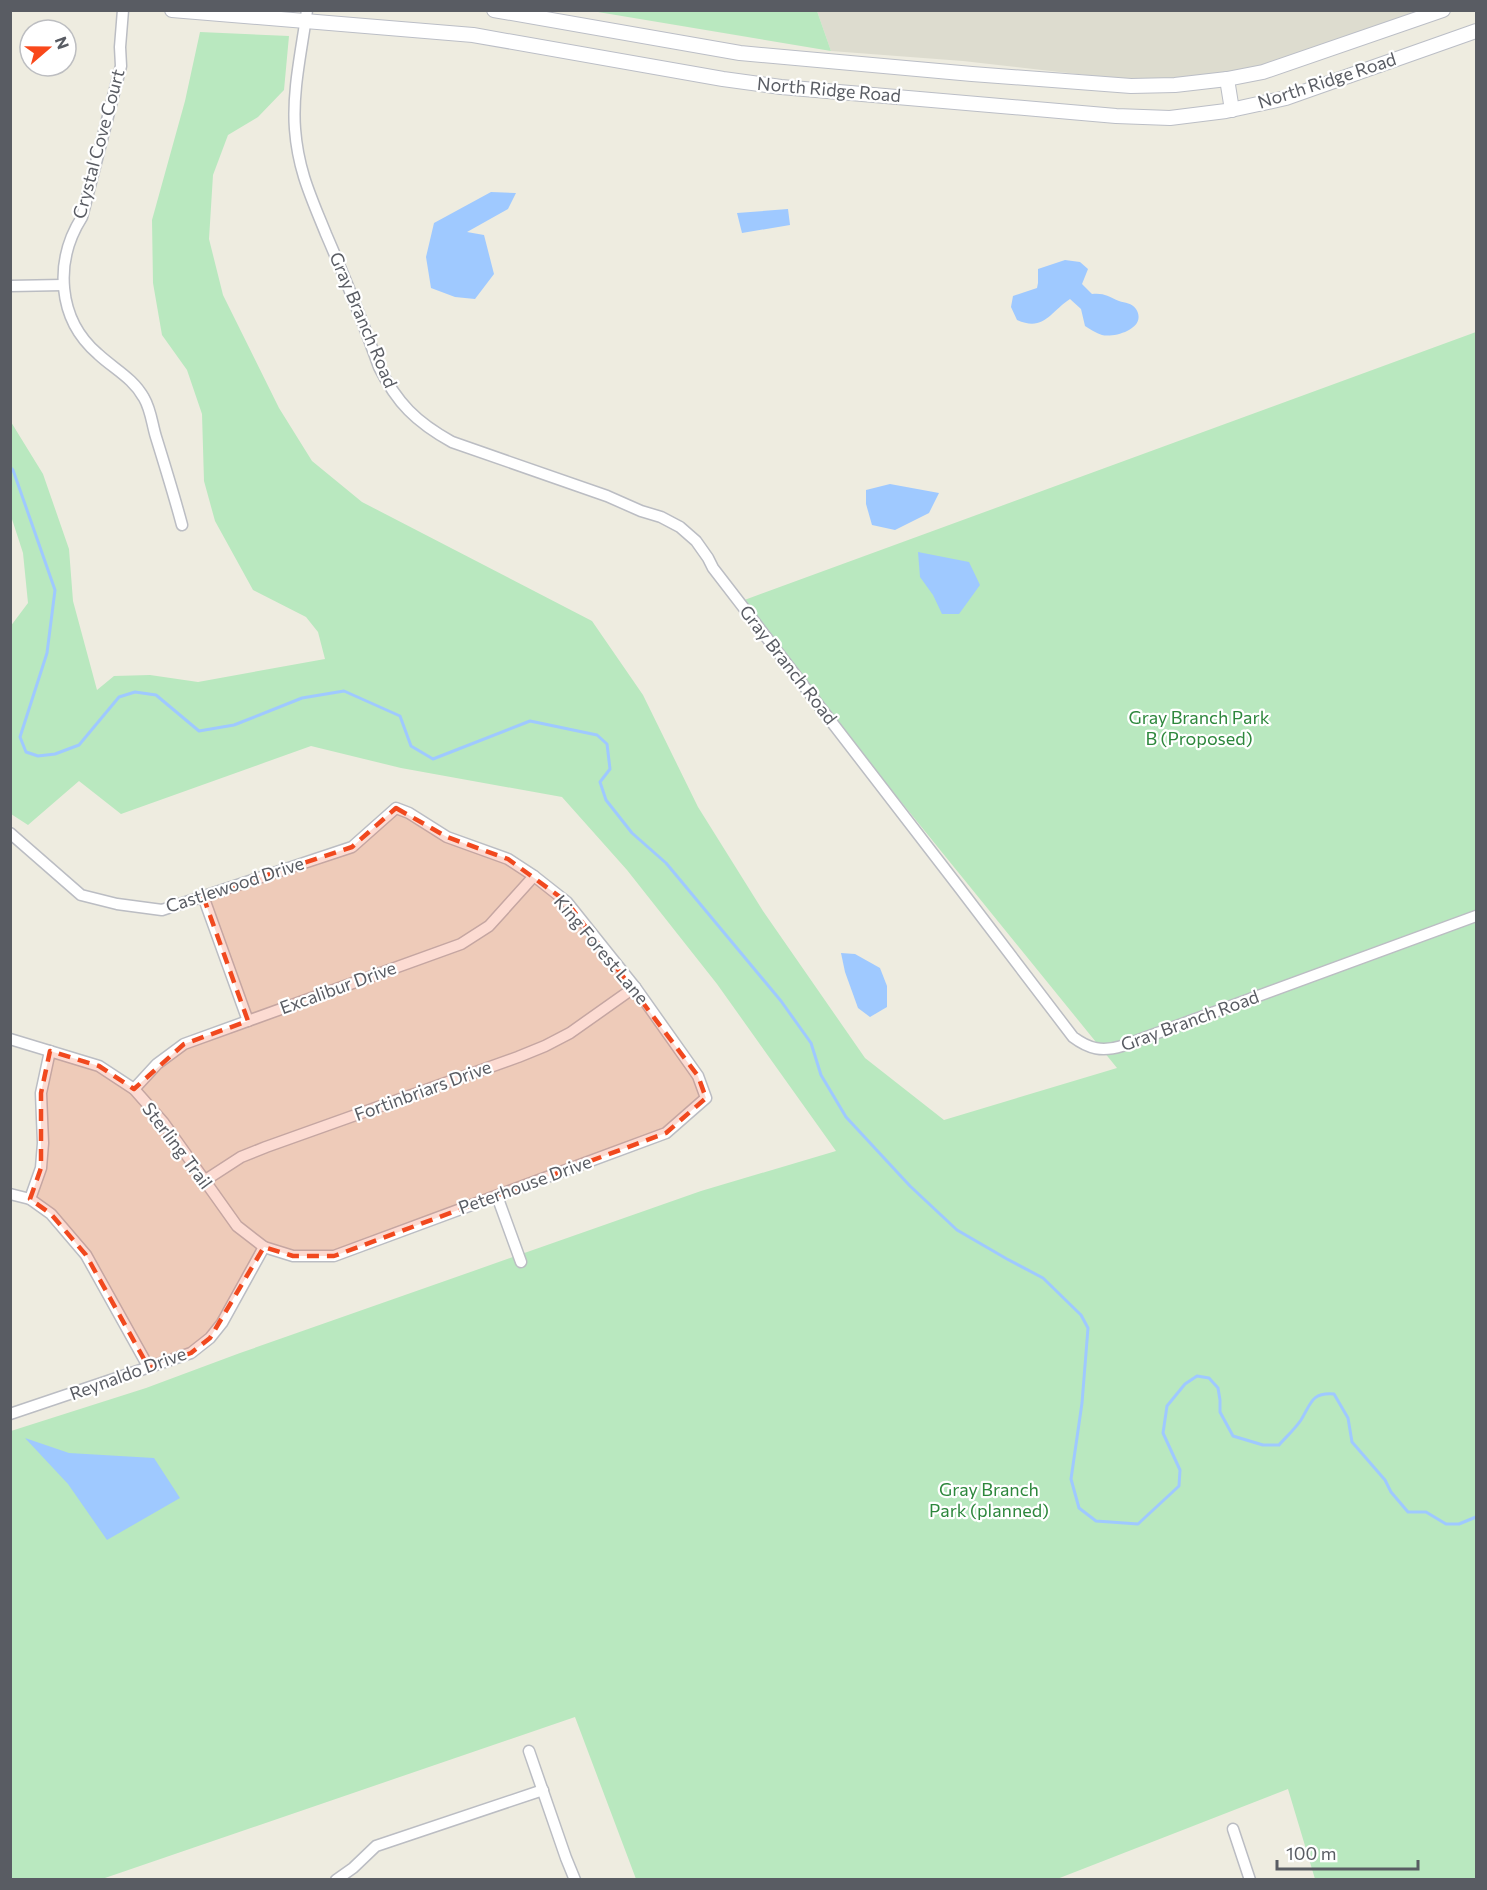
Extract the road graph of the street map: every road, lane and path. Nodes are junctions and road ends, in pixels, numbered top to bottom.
1 (123, 10) edge
2 (172, 10) edge
3 (494, 10) edge
4 (1443, 10) edge
5 (307, 16) edge
6 (1476, 31) edge
7 (1227, 79) junction
8 (1232, 110) junction
9 (63, 285) junction
10 (10, 286) edge
11 (182, 525) dead end
12 (396, 808) joint
13 (10, 833) edge
14 (534, 876) junction
15 (203, 896) junction
16 (1476, 916) edge
17 (635, 987) junction
18 (248, 1021) junction
19 (10, 1039) edge
20 (50, 1051) junction
21 (134, 1089) junction
22 (706, 1098) joint
23 (204, 1181) junction
24 (10, 1194) edge
25 (497, 1196) junction
26 (30, 1199) junction
27 (264, 1247) junction
28 (334, 1256) joint
29 (520, 1262) dead end
30 (149, 1368) junction
31 (10, 1414) edge
32 (529, 1751) dead end
33 (543, 1790) junction
34 (1233, 1829) dead end
35 (336, 1880) edge
36 (575, 1880) edge
37 (1250, 1880) edge

1 - 9 street, Crystal Cove Court
2 - 5 main road, North Ridge Road
3 - 7 main road, North Ridge Road
4 - 7 main road, North Ridge Road
5 - 8 main road, North Ridge Road
5 - 16 street, Gray Branch Road
6 - 8 main road, North Ridge Road
7 - 8 main road
9 - 10 street
9 - 11 street, Crystal Cove Court
12 - 14 street, King Forest Lane
12 - 15 street, Castlewood Drive
13 - 15 street, Castlewood Drive
14 - 17 street, King Forest Lane
14 - 18 street, Excalibur Drive
15 - 18 street
17 - 22 street, King Forest Lane
17 - 23 street, Fortinbriars Drive
18 - 21 street, Excalibur Drive
19 - 20 street, Sterling Trail
20 - 21 street, Sterling Trail
20 - 26 street
21 - 23 street, Sterling Trail
22 - 25 street, Peterhouse Drive
23 - 27 street, Sterling Trail
24 - 26 street
25 - 28 street, Peterhouse Drive
25 - 29 street
26 - 30 street
27 - 28 street, Sterling Trail
27 - 30 street, Reynaldo Drive
30 - 31 street, Reynaldo Drive
32 - 33 street
33 - 35 street
33 - 36 street
34 - 37 street

